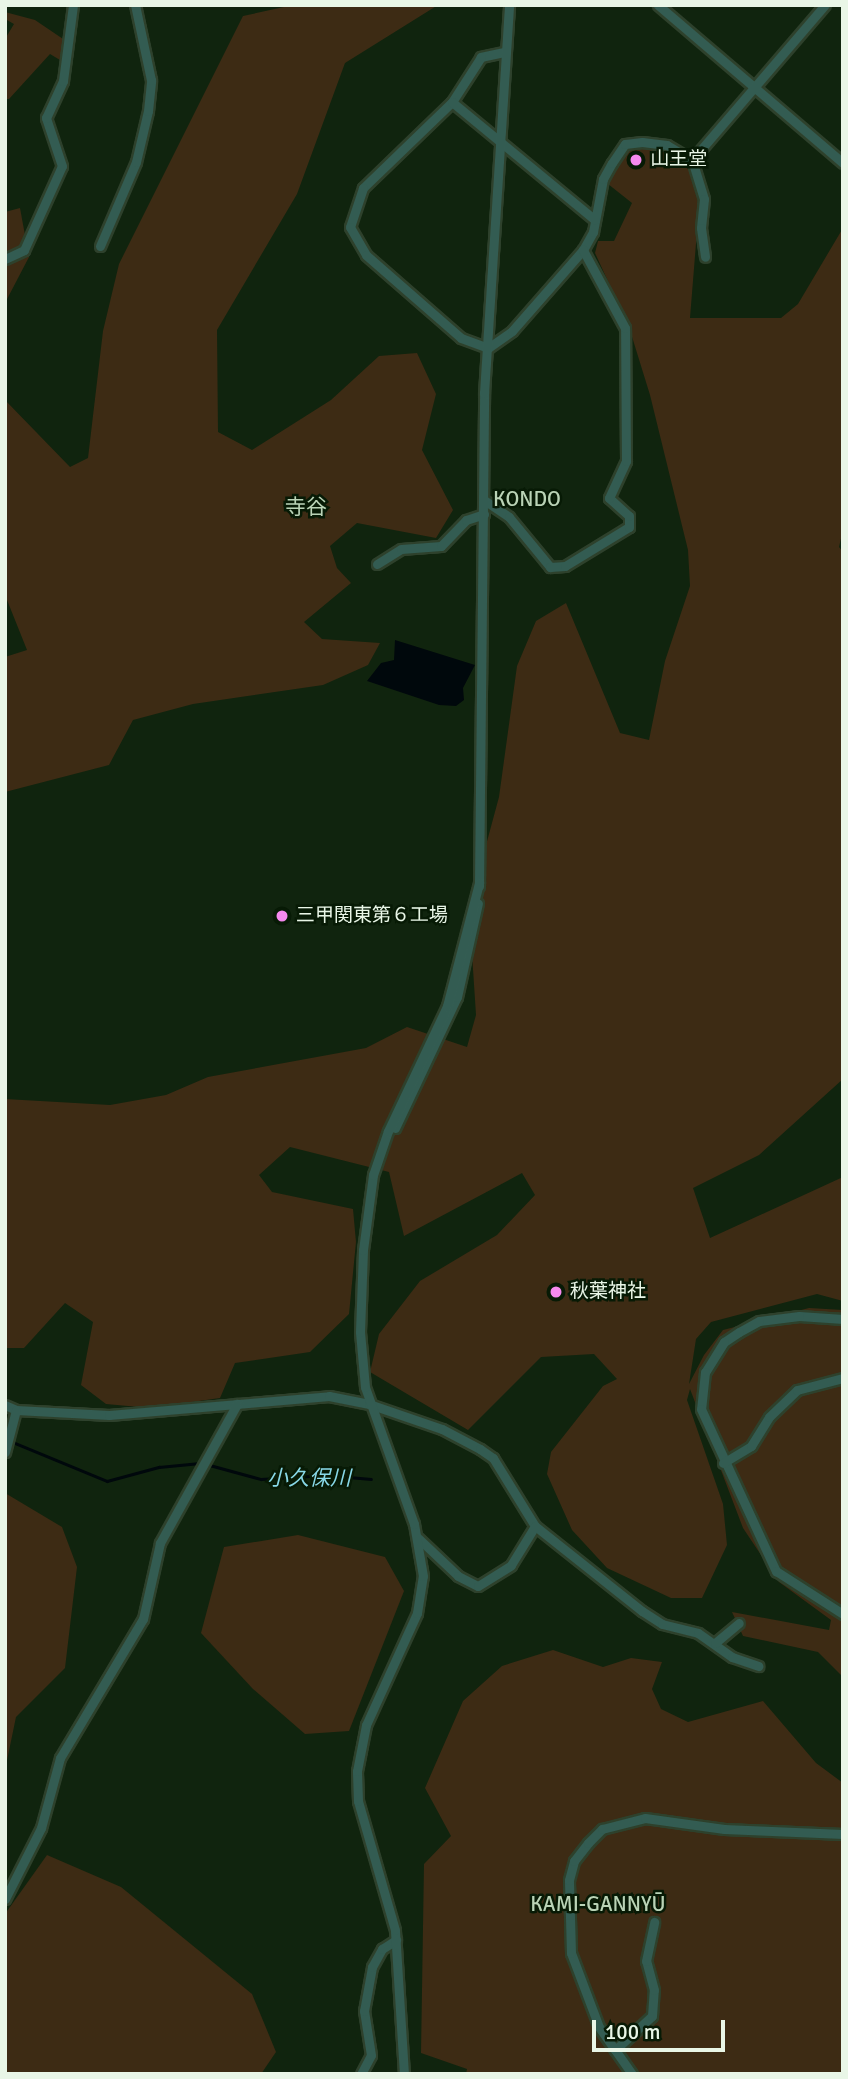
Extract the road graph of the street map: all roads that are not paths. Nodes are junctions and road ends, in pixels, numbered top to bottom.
1 (135, 5) edge
2 (509, 5) edge
3 (658, 5) edge
4 (825, 5) edge
5 (77, 6) edge
6 (505, 52) junction
7 (754, 88) junction
8 (452, 102) junction
9 (500, 143) junction
10 (692, 160) junction
11 (843, 163) edge
12 (595, 220) junction
13 (100, 246) dead end
14 (583, 250) junction
15 (705, 257) dead end
16 (5, 259) edge
17 (488, 348) junction
18 (484, 500) junction
19 (484, 514) junction
20 (377, 564) dead end
21 (843, 1319) edge
22 (843, 1378) edge
23 (237, 1404) junction
24 (369, 1404) junction
25 (5, 1405) edge
26 (16, 1410) junction
27 (8, 1444) edge
28 (723, 1463) junction
29 (535, 1526) junction
30 (418, 1538) junction
31 (843, 1614) edge
32 (739, 1623) dead end
33 (715, 1643) junction
34 (758, 1666) dead end
35 (843, 1835) edge
36 (5, 1899) edge
37 (654, 1922) dead end
38 (396, 1940) junction
39 (615, 2050) junction
40 (361, 2074) edge
41 (404, 2074) edge
42 (632, 2074) edge

1 - 13 street
2 - 6 street
3 - 7 street
4 - 7 street
5 - 16 street
6 - 8 street
6 - 9 street
7 - 10 street
7 - 11 street
8 - 9 street
8 - 17 street
9 - 12 street
9 - 17 street
10 - 12 street
10 - 15 street
12 - 14 street
14 - 17 street
14 - 18 street
17 - 18 street
18 - 19 street
19 - 20 street
19 - 24 street
21 - 28 street
22 - 28 street
23 - 24 street
23 - 26 street
23 - 36 street
24 - 29 street
24 - 30 street
25 - 26 street
26 - 27 street
28 - 31 street
29 - 30 street
29 - 33 street
30 - 38 street
32 - 33 street
33 - 34 street
35 - 39 street
37 - 39 street
38 - 40 street
38 - 41 street
39 - 42 street

